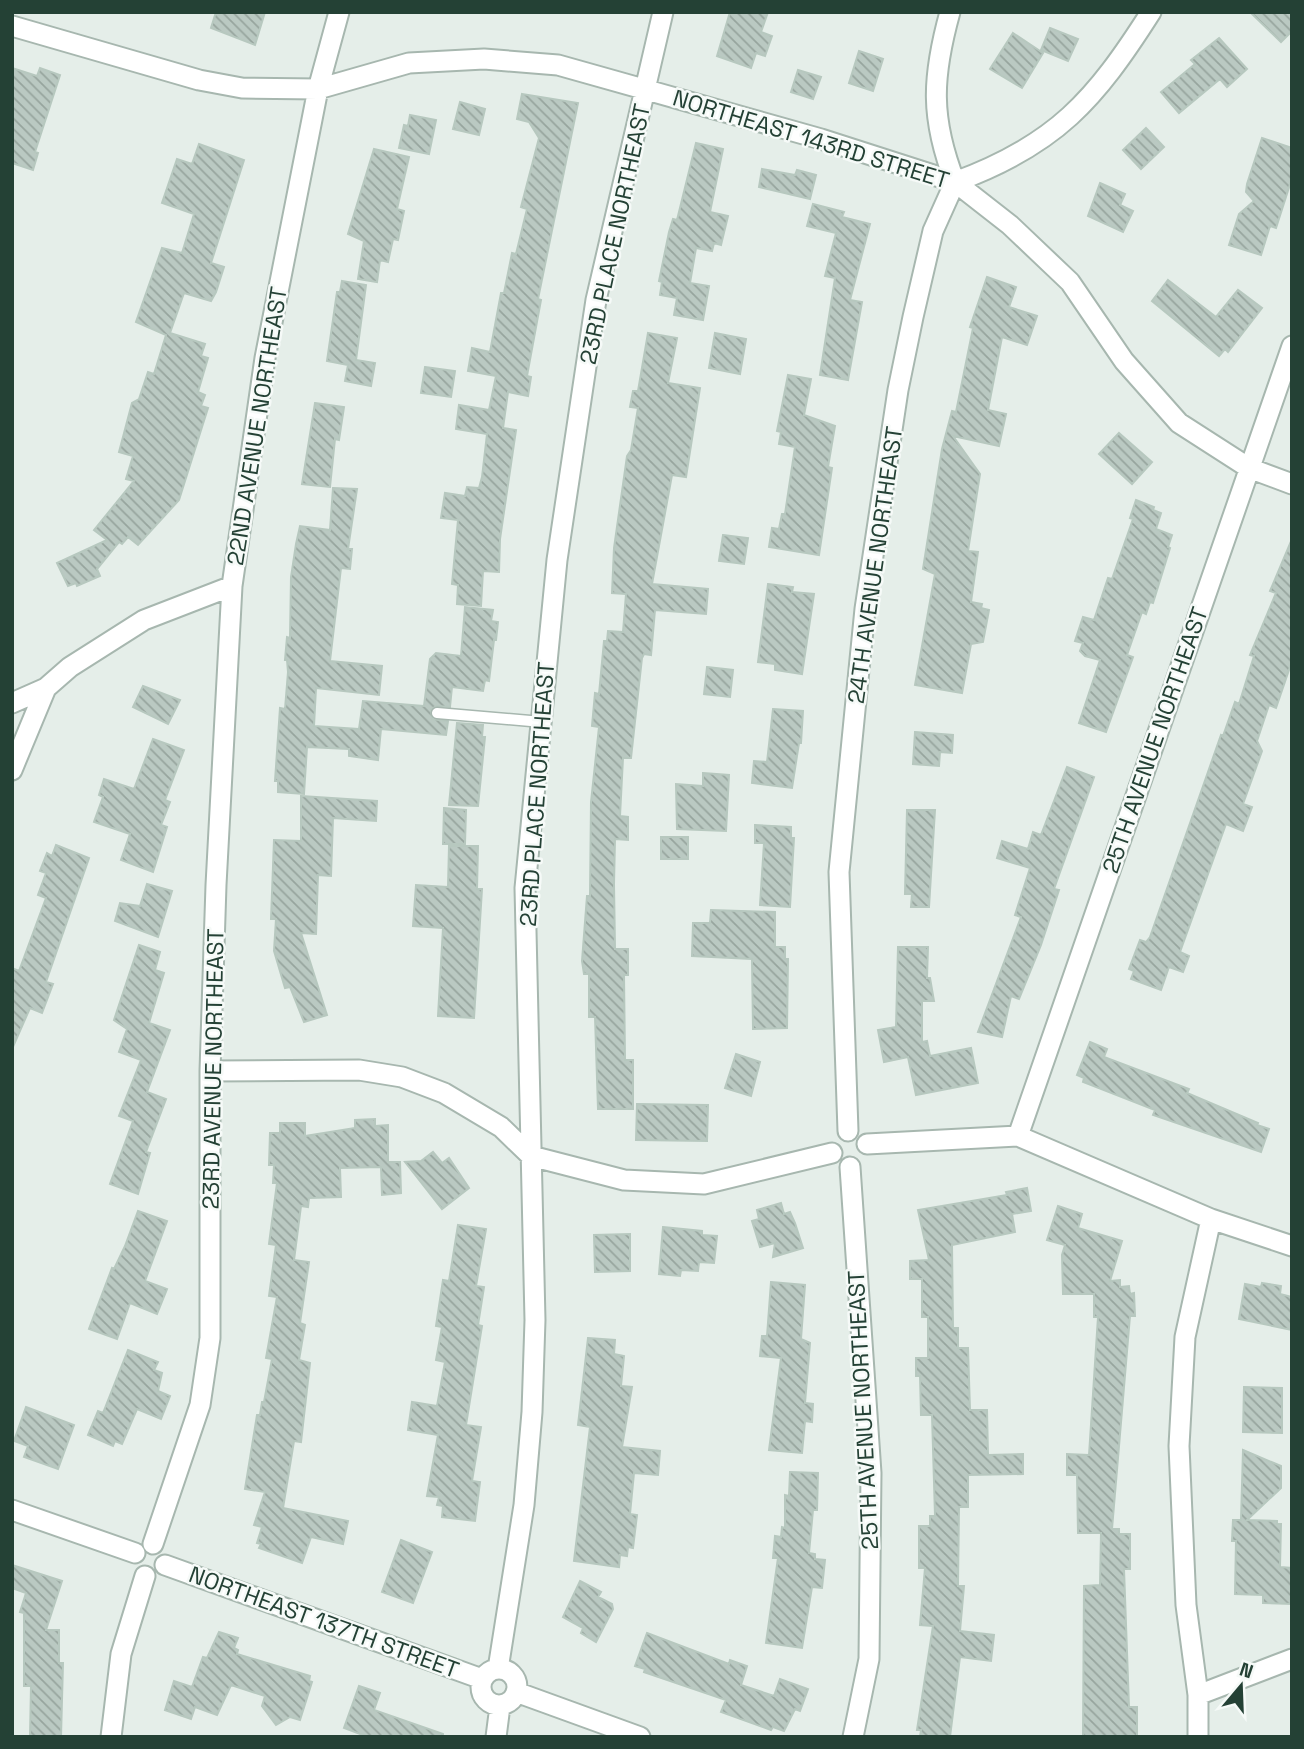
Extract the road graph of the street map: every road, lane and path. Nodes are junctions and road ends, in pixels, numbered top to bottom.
1 (339, 12) edge
2 (663, 12) edge
3 (950, 12) edge
4 (1151, 12) edge
5 (12, 26) edge
6 (645, 88) junction
7 (318, 89) junction
8 (956, 181) junction
9 (1292, 345) edge
10 (1249, 468) junction
11 (1292, 484) edge
12 (232, 586) junction
13 (46, 688) junction
14 (12, 703) edge
15 (437, 713) dead end
16 (542, 722) junction
17 (12, 769) edge
18 (210, 1071) junction
19 (848, 1131) junction
20 (1018, 1136) junction
21 (867, 1144) junction
22 (832, 1153) junction
23 (531, 1156) junction
24 (850, 1167) junction
25 (1211, 1219) junction
26 (1292, 1246) edge
27 (12, 1510) edge
28 (153, 1544) junction
29 (135, 1553) junction
30 (165, 1564) junction
31 (145, 1576) junction
32 (1292, 1659) edge
33 (490, 1674) junction
34 (516, 1692) junction
35 (1198, 1695) junction
36 (500, 1706) junction
37 (110, 1737) edge
38 (496, 1737) edge
39 (640, 1737) edge
40 (853, 1737) edge
41 (1198, 1737) edge

1 - 7 street, 22ND AVENUE NORTHEAST
2 - 6 street, 23RD PLACE NORTHEAST
3 - 8 street
4 - 8 street
5 - 7 street, NORTHEAST 143RD STREET
6 - 7 street, NORTHEAST 143RD STREET
6 - 8 street, NORTHEAST 143RD STREET
6 - 16 street, 23RD PLACE NORTHEAST
7 - 12 street, 22ND AVENUE NORTHEAST
8 - 10 street, NORTHEAST 143RD STREET
8 - 19 street, 24TH AVENUE NORTHEAST
9 - 10 street, 25TH AVENUE NORTHEAST
10 - 11 street, NORTHEAST 143RD STREET
10 - 20 street, 25TH AVENUE NORTHEAST
12 - 13 street, 22ND AVENUE NORTHEAST
12 - 18 street, 23RD AVENUE NORTHEAST
13 - 14 street
13 - 17 street, 22ND AVENUE NORTHEAST
15 - 16 lane
16 - 23 street, 23RD PLACE NORTHEAST
18 - 23 street
18 - 28 street, 23RD AVENUE NORTHEAST
19 - 21 street
19 - 22 street
20 - 21 street
20 - 25 street
21 - 24 street
22 - 23 street
22 - 24 street
23 - 33 street, 23RD PLACE NORTHEAST
24 - 40 street, 25TH AVENUE NORTHEAST
25 - 26 street
25 - 35 street
27 - 29 street
28 - 29 street
28 - 30 street
29 - 31 street
30 - 31 street
30 - 33 street, NORTHEAST 137TH STREET
31 - 37 street
32 - 35 street
33 - 34 street
33 - 36 street
34 - 36 street
34 - 39 street
35 - 41 street
36 - 38 street

